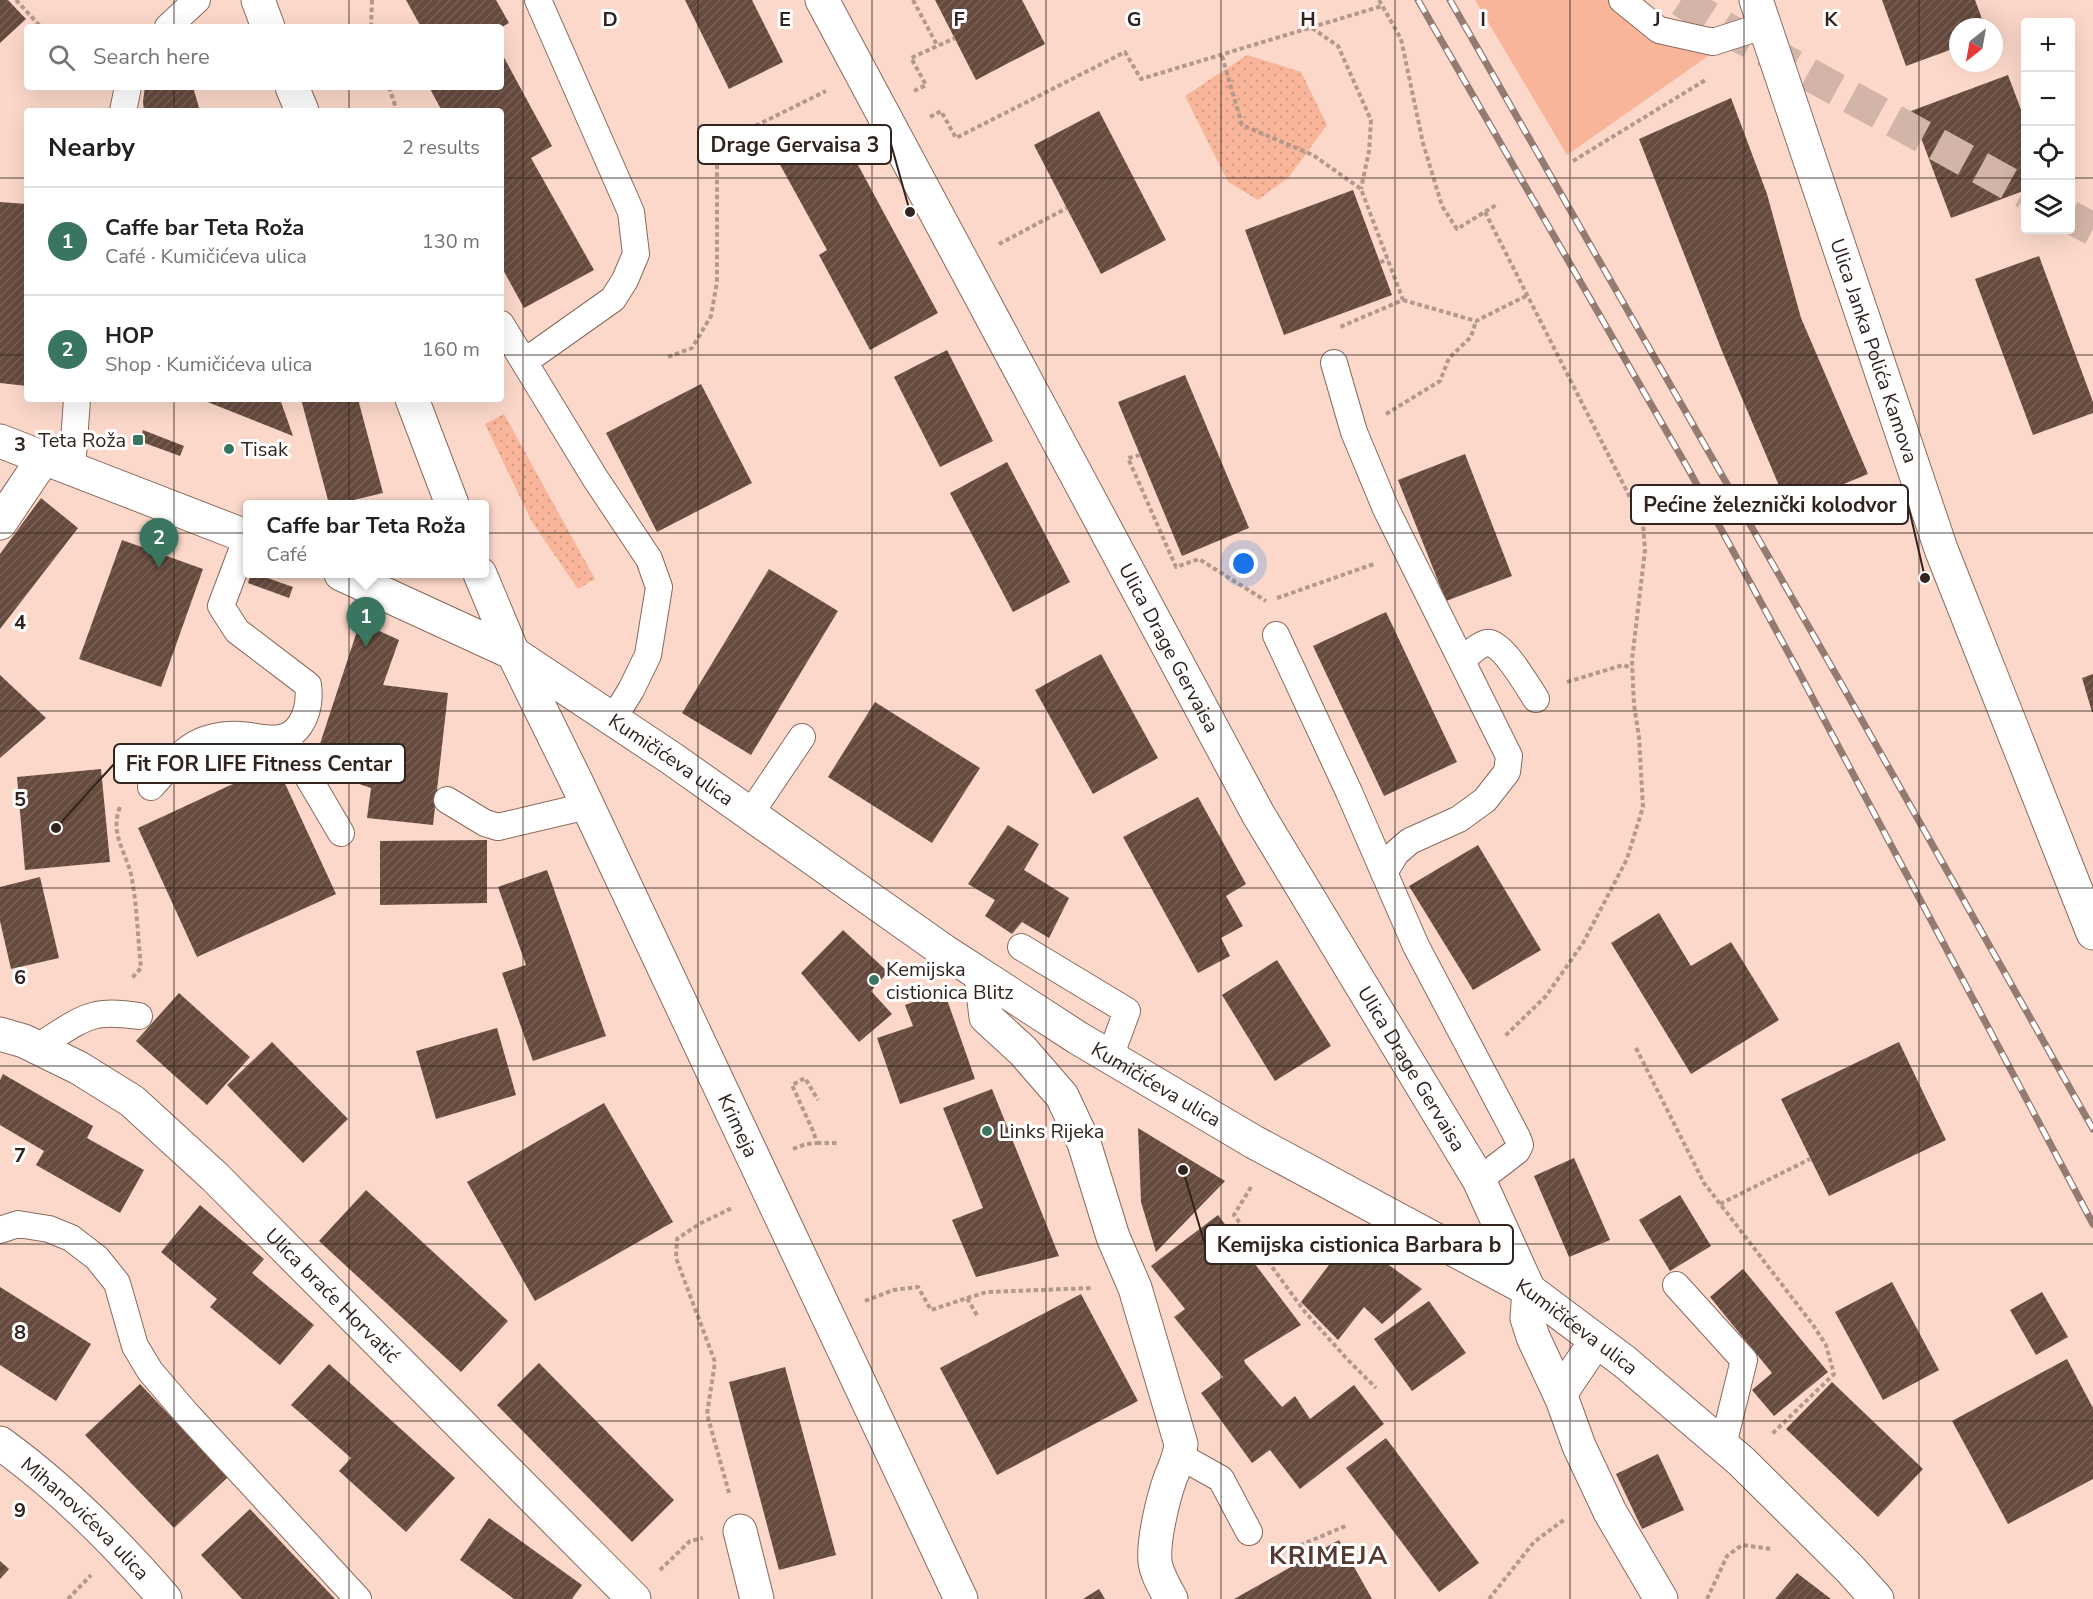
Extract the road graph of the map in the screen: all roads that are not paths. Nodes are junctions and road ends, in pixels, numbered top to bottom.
1 (198, 0) edge
2 (258, 0) edge
3 (538, 0) edge
4 (822, 0) edge
5 (1622, 0) edge
6 (1761, 13) edge
7 (171, 24) edge
8 (267, 24) edge
9 (127, 90) edge
10 (293, 90) edge
11 (124, 108) edge
12 (301, 108) edge
13 (504, 329) edge
14 (524, 362) junction
15 (1334, 363) dead end
16 (76, 402) edge
17 (413, 402) edge
18 (0, 441) edge
19 (58, 464) junction
20 (450, 500) edge
21 (0, 523) edge
22 (243, 535) edge
23 (243, 548) edge
24 (352, 578) edge
25 (482, 578) edge
26 (1276, 635) dead end
27 (513, 653) junction
28 (1461, 660) junction
29 (1536, 699) dead end
30 (613, 719) junction
31 (802, 737) dead end
32 (285, 738) junction
33 (151, 787) dead end
34 (447, 801) dead end
35 (587, 806) junction
36 (750, 814) junction
37 (341, 833) dead end
38 (1384, 873) junction
39 (2093, 933) edge
40 (1021, 947) dead end
41 (981, 976) junction
42 (139, 1016) dead end
43 (0, 1034) edge
44 (37, 1047) junction
45 (1110, 1057) junction
46 (1479, 1180) junction
47 (0, 1230) edge
48 (1676, 1285) dead end
49 (1529, 1290) junction
50 (1596, 1341) junction
51 (1560, 1394) junction
52 (0, 1443) edge
53 (1723, 1445) junction
54 (1180, 1456) junction
55 (740, 1531) road end
56 (1249, 1532) dead end
57 (633, 1598) edge
58 (165, 1599) edge
59 (358, 1599) edge
60 (757, 1599) edge
61 (961, 1599) edge
62 (1171, 1599) edge
63 (1661, 1599) edge
64 (1877, 1599) edge

1 - 7 lane
2 - 8 street
3 - 14 lane
4 - 46 street, Ulica Drage Gervaisa
5 - 6 lane
6 - 39 street, Ulica Janka Polića Kamova
9 - 11 lane
10 - 12 street
13 - 14 lane
14 - 30 lane
15 - 28 lane
16 - 19 lane
17 - 20 street
18 - 19 street
19 - 21 street
19 - 22 street
23 - 32 lane
24 - 27 street, Kumičićeva ulica
25 - 27 street, Krimeja
26 - 38 lane
27 - 30 street, Kumičićeva ulica
27 - 35 street, Krimeja
28 - 29 lane
28 - 38 lane
30 - 36 street, Kumičićeva ulica
31 - 36 lane
32 - 33 lane
32 - 37 lane
34 - 35 lane
35 - 61 street, Krimeja
36 - 41 street, Kumičićeva ulica
38 - 46 lane
40 - 45 lane
41 - 45 street, Kumičićeva ulica
41 - 54 street
42 - 44 lane
43 - 44 street, Ulica braće Horvatić
44 - 57 street, Ulica braće Horvatić
45 - 49 street, Kumičićeva ulica
46 - 49 street, Ulica Drage Gervaisa
47 - 59 lane
48 - 53 lane
49 - 50 street, Kumičićeva ulica
49 - 51 street
50 - 51 street
50 - 53 street, Kumičićeva ulica
51 - 63 street
52 - 58 street, Mihanovićeva ulica
53 - 64 street, Kumičićeva ulica
54 - 56 lane
54 - 62 street
55 - 60 street

